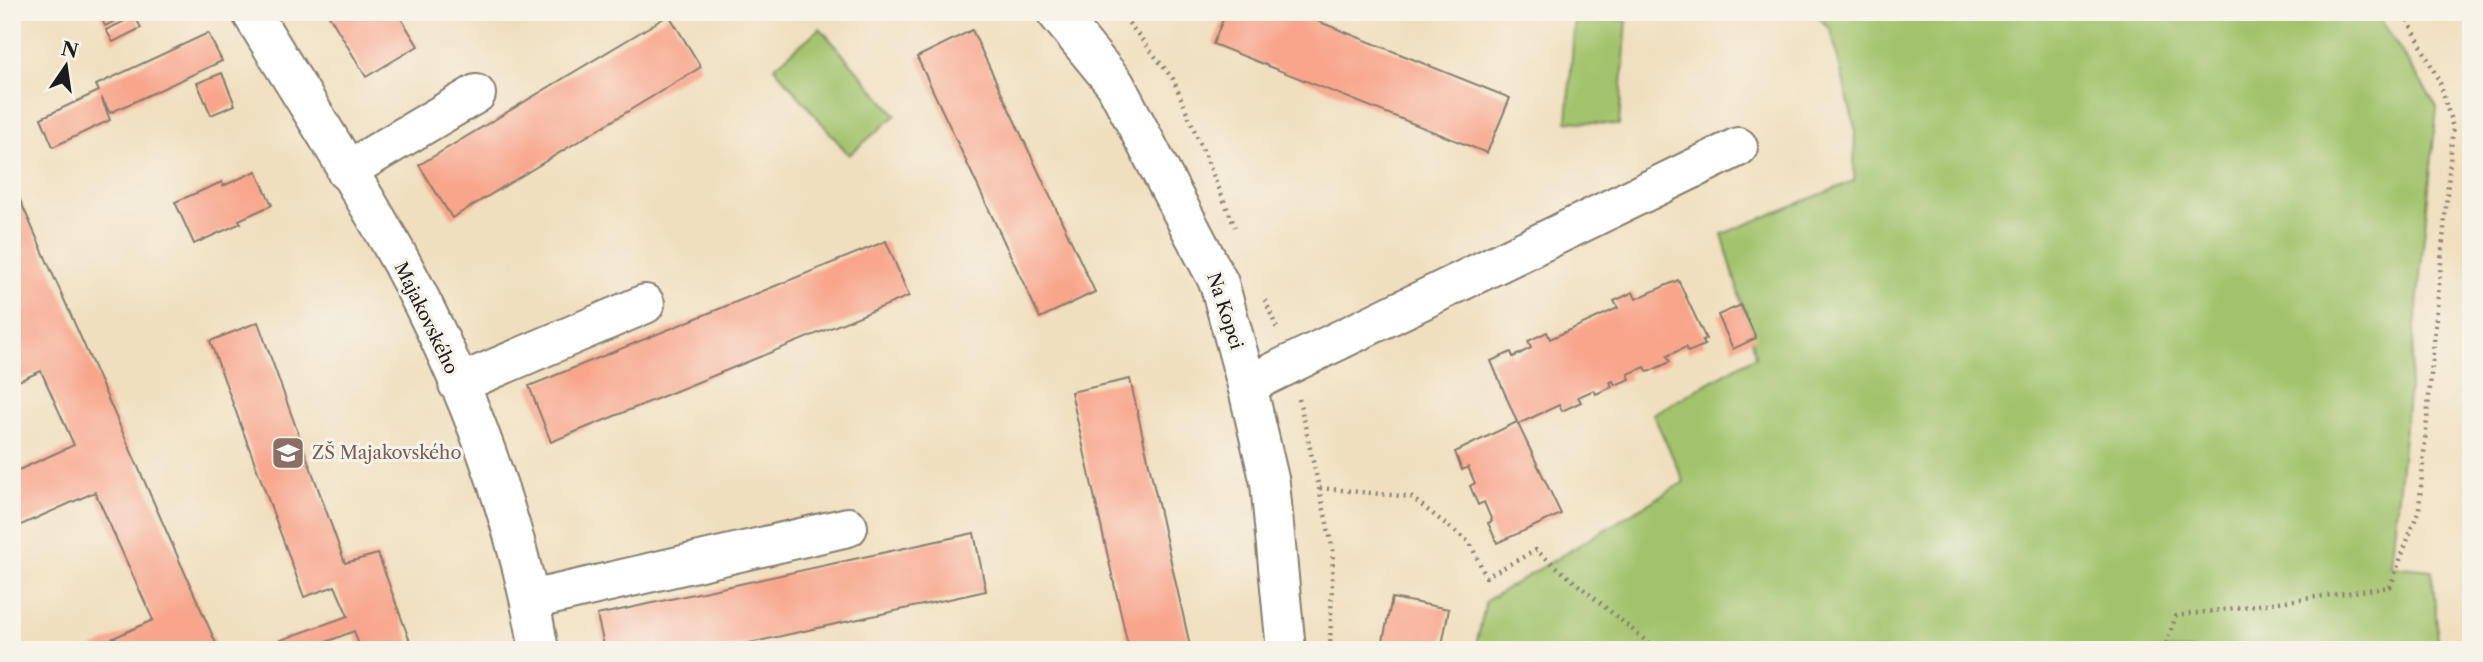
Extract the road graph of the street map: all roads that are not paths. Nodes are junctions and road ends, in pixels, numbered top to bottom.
1 (251, 12) edge
2 (1056, 12) edge
3 (476, 94) dead end
4 (1738, 147) dead end
5 (346, 171) junction
6 (645, 304) dead end
7 (458, 384) junction
8 (1247, 385) junction
9 (848, 527) dead end
10 (531, 600) junction
11 (540, 650) edge
12 (1286, 650) edge

1 - 5 street, Majakovského
2 - 8 street, Na Kopci
3 - 5 street
4 - 8 street
5 - 7 street, Majakovského
6 - 7 street
7 - 10 street, Majakovského
8 - 12 street, Na Kopci
9 - 10 street
10 - 11 street, Majakovského

